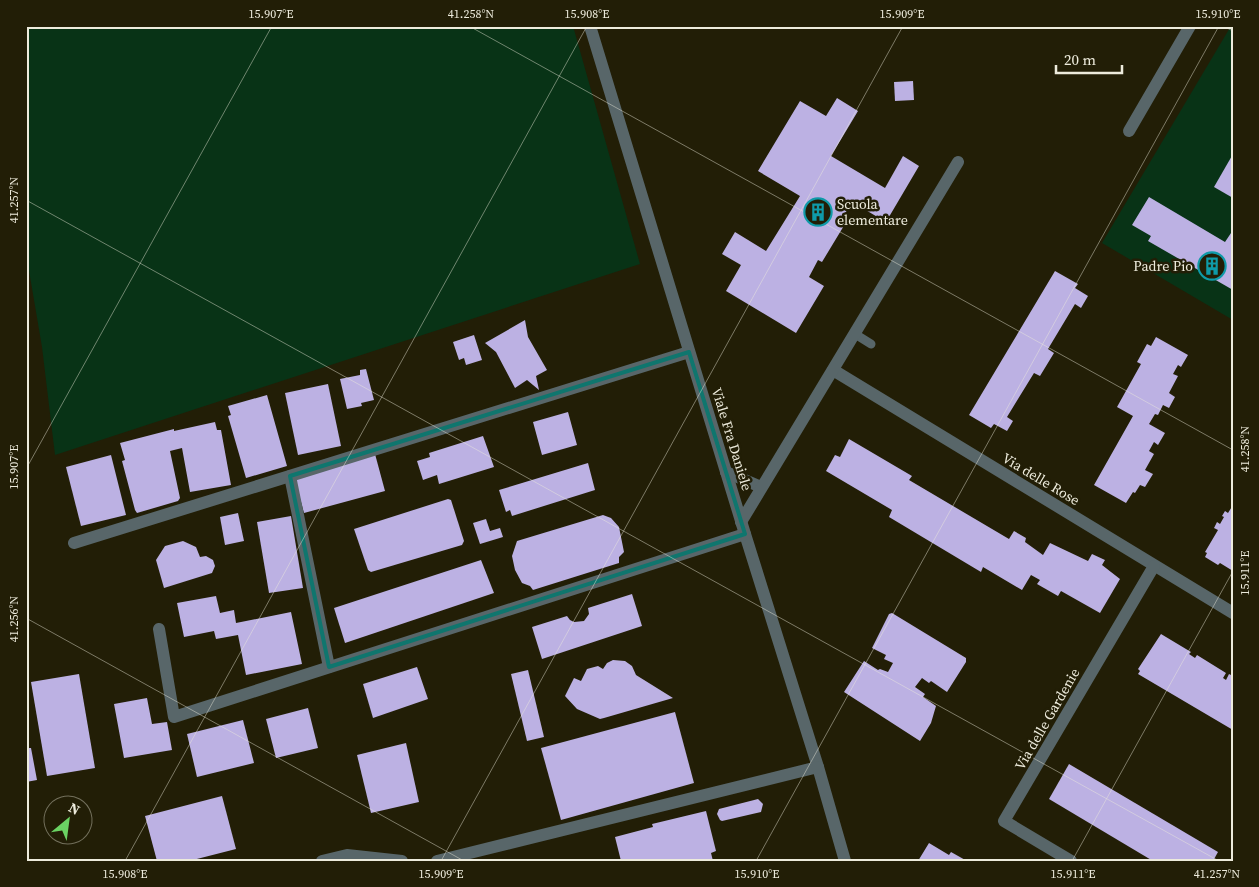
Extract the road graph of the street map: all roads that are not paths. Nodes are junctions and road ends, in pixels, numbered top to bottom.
1 (590, 26) edge
2 (1190, 26) edge
3 (1129, 131) dead end
4 (958, 162) dead end
5 (855, 334) junction
6 (870, 344) dead end
7 (689, 352) junction
8 (833, 370) junction
9 (726, 472) junction
10 (290, 476) junction
11 (762, 487) junction
12 (735, 501) junction
13 (743, 528) junction
14 (74, 543) dead end
15 (1154, 566) junction
16 (1233, 614) edge
17 (159, 629) dead end
18 (329, 667) junction
19 (818, 767) junction
20 (322, 861) edge
21 (402, 861) edge
22 (437, 861) edge
23 (845, 861) edge
24 (1071, 861) edge

1 - 7 street, Viale Fra Daniele
2 - 3 street
4 - 5 street
5 - 6 lane
5 - 8 street
7 - 9 street, Viale Fra Daniele
7 - 10 street
8 - 11 street
8 - 15 street, Via delle Rose
9 - 11 street
9 - 12 street, Viale Fra Daniele
10 - 14 street
10 - 18 street
11 - 12 street
11 - 13 street
12 - 13 street, Viale Fra Daniele
13 - 18 street
13 - 19 street, Viale Fra Daniele
15 - 16 street, Via delle Rose
15 - 24 street, Via delle Gardenie
17 - 18 street
19 - 22 street
19 - 23 street, Viale Fra Daniele
20 - 21 street

